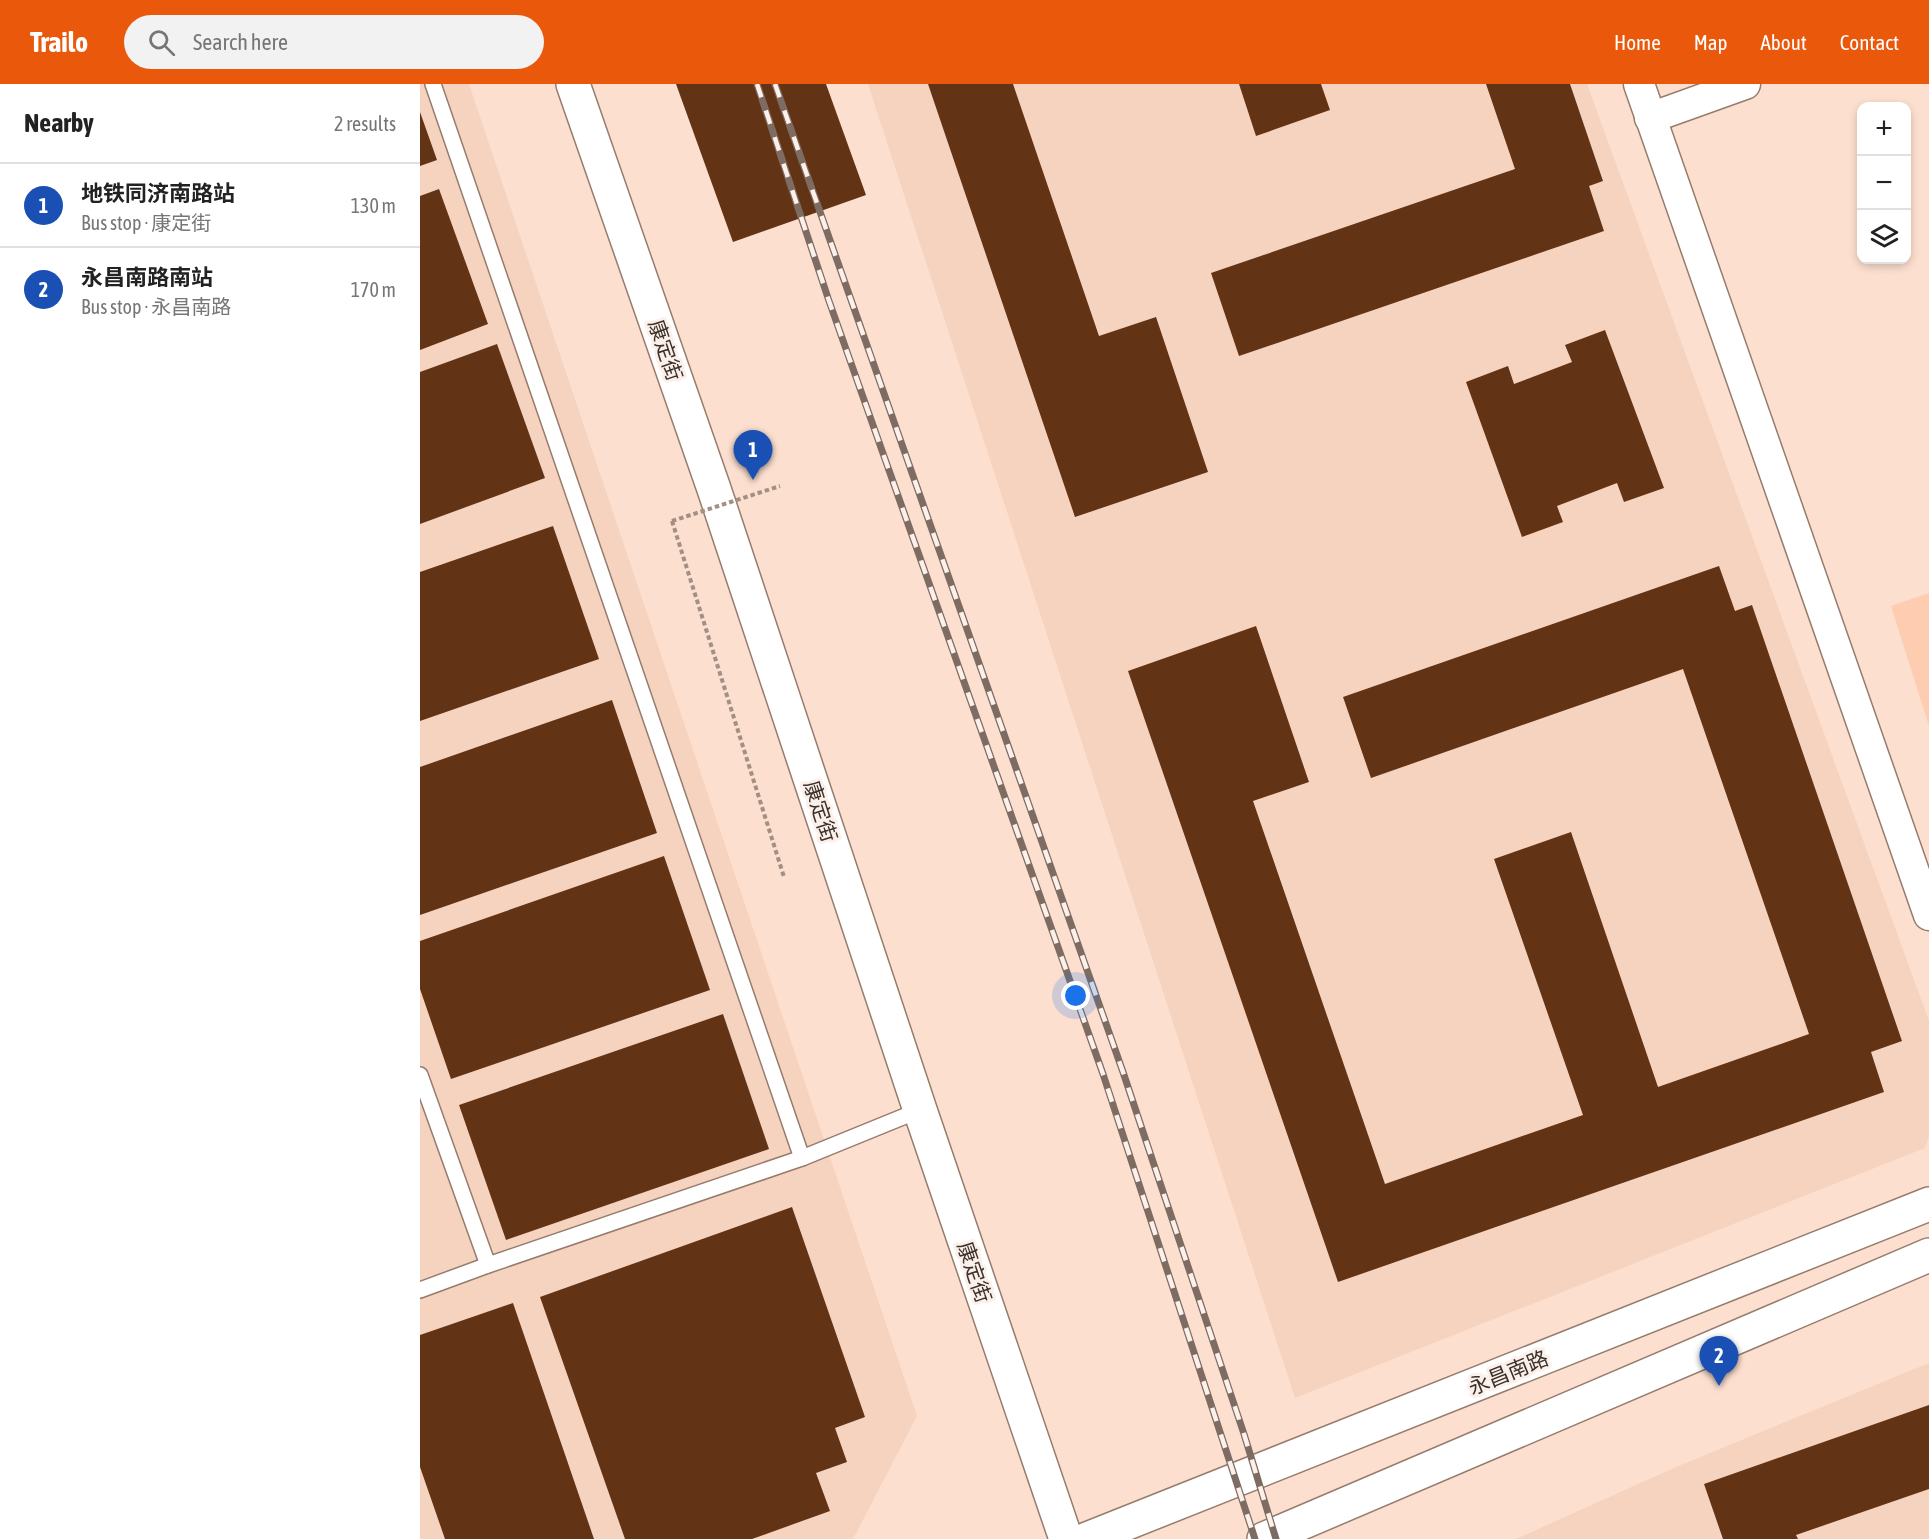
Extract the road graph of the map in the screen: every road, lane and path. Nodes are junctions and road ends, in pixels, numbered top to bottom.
1 (433, 84) edge
2 (573, 84) edge
3 (1639, 84) edge
4 (1745, 84) edge
5 (1650, 118) junction
6 (780, 486) dead end
7 (784, 877) dead end
8 (1929, 915) edge
9 (420, 1075) edge
10 (920, 1110) junction
11 (802, 1158) junction
12 (1929, 1204) edge
13 (1929, 1255) edge
14 (488, 1265) junction
15 (420, 1290) edge
16 (1066, 1539) edge
17 (1087, 1539) edge
18 (1264, 1539) edge

1 - 11 lane
2 - 10 street, 康定街
3 - 5 street
4 - 5 street
5 - 8 street
6 - 7 path, bridge
9 - 14 lane
10 - 11 lane
10 - 16 street, 康定街
11 - 14 lane
12 - 17 street, 永昌南路
13 - 18 street
14 - 15 lane

